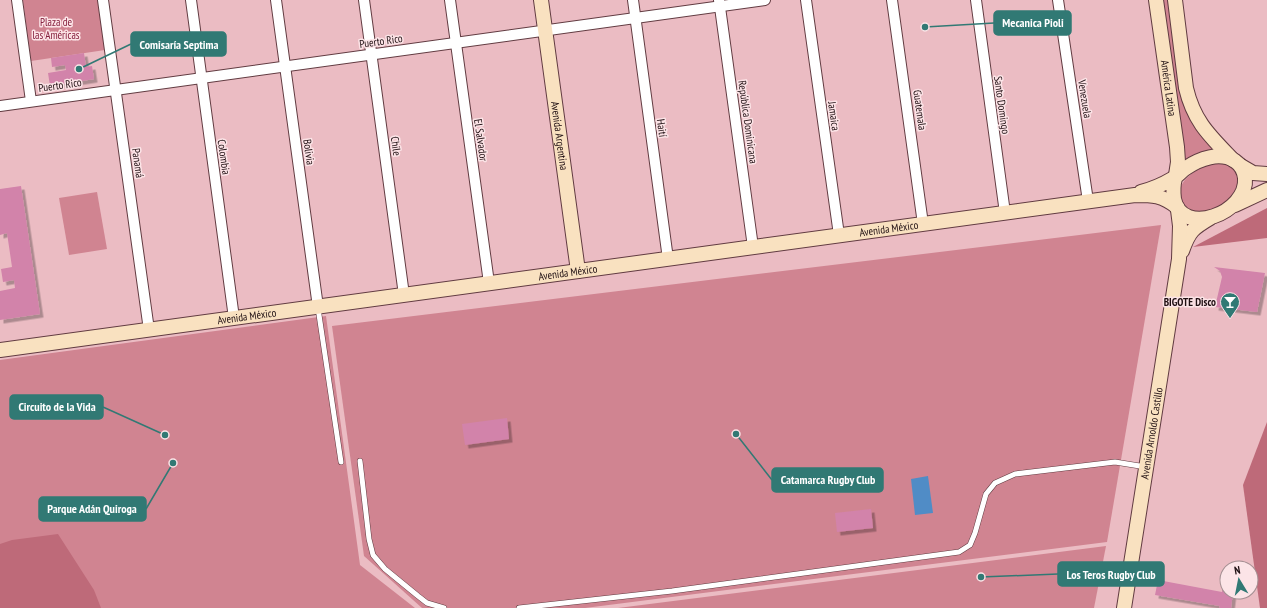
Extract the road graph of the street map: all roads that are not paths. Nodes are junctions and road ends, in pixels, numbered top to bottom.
1 (17, 0) edge
2 (104, 0) edge
3 (191, 0) edge
4 (276, 0) edge
5 (364, 0) edge
6 (450, 0) edge
7 (541, 0) edge
8 (633, 0) edge
9 (765, 0) edge
10 (806, 0) edge
11 (892, 0) edge
12 (976, 0) edge
13 (1058, 0) edge
14 (1156, 0) edge
15 (1175, 0) edge
16 (719, 3) edge
17 (635, 18) junction
18 (545, 30) junction
19 (456, 43) junction
20 (371, 54) junction
21 (285, 66) junction
22 (202, 78) junction
23 (116, 90) junction
24 (31, 101) junction
25 (0, 106) edge
26 (1237, 163) junction
27 (1267, 174) edge
28 (1176, 177) junction
29 (1267, 190) edge
30 (1135, 195) junction
31 (1088, 201) junction
32 (1230, 208) junction
33 (1177, 209) junction
34 (1005, 213) junction
35 (1214, 216) junction
36 (923, 224) junction
37 (839, 235) junction
38 (753, 247) junction
39 (668, 259) junction
40 (1179, 259) junction
41 (578, 271) junction
42 (489, 283) junction
43 (404, 295) junction
44 (318, 307) junction
45 (234, 318) junction
46 (150, 330) junction
47 (0, 350) edge
48 (360, 461) dead end
49 (341, 462) dead end
50 (1147, 467) junction
51 (444, 608) edge
52 (519, 608) edge
53 (1124, 608) edge

1 - 24 street
2 - 23 street, Panamá
3 - 22 street, Colombia
4 - 21 street, Bolivia
5 - 20 street, Chile
6 - 19 street, El Salvador
7 - 18 main road, Avenida Argentina
8 - 17 street, Haití
9 - 16 street, Puerto Rico
10 - 37 street, Jamaica
11 - 36 street, Guatemala
12 - 34 street, Santo Domingo
13 - 31 street, Venezuela
14 - 28 main road, América Latina
15 - 26 main road, América Latina
16 - 17 street, Puerto Rico
16 - 38 street, República Dominicana
17 - 18 street, Puerto Rico
17 - 39 street, Haití
18 - 19 street, Puerto Rico
18 - 41 main road, Avenida Argentina
19 - 20 street, Puerto Rico
19 - 42 street, El Salvador
20 - 21 street, Puerto Rico
20 - 43 street, Chile
21 - 22 street, Puerto Rico
21 - 44 street, Bolivia
22 - 23 street, Puerto Rico
22 - 45 street, Colombia
23 - 24 street, Puerto Rico
23 - 46 street, Panamá
24 - 25 street, Puerto Rico
26 - 27 main road
26 - 28 main road
26 - 32 main road
28 - 30 main road, Avenida México
28 - 33 main road
29 - 32 main road
30 - 31 main road, Avenida México
30 - 33 main road, Avenida México
31 - 34 main road, Avenida México
32 - 35 main road
33 - 35 main road
33 - 40 main road, Avenida Arnoldo Castillo
34 - 36 main road, Avenida México
35 - 40 main road, Avenida Arnoldo Castillo
36 - 37 main road, Avenida México
37 - 38 main road, Avenida México
38 - 39 main road, Avenida México
39 - 41 main road, Avenida México
40 - 50 main road, Avenida Arnoldo Castillo
41 - 42 main road, Avenida México
42 - 43 main road, Avenida México
43 - 44 main road, Avenida México
44 - 45 main road, Avenida México
44 - 49 lane
45 - 46 main road, Avenida México
46 - 47 main road, Avenida México
48 - 51 lane
50 - 52 lane
50 - 53 main road, Avenida Arnoldo Castillo

